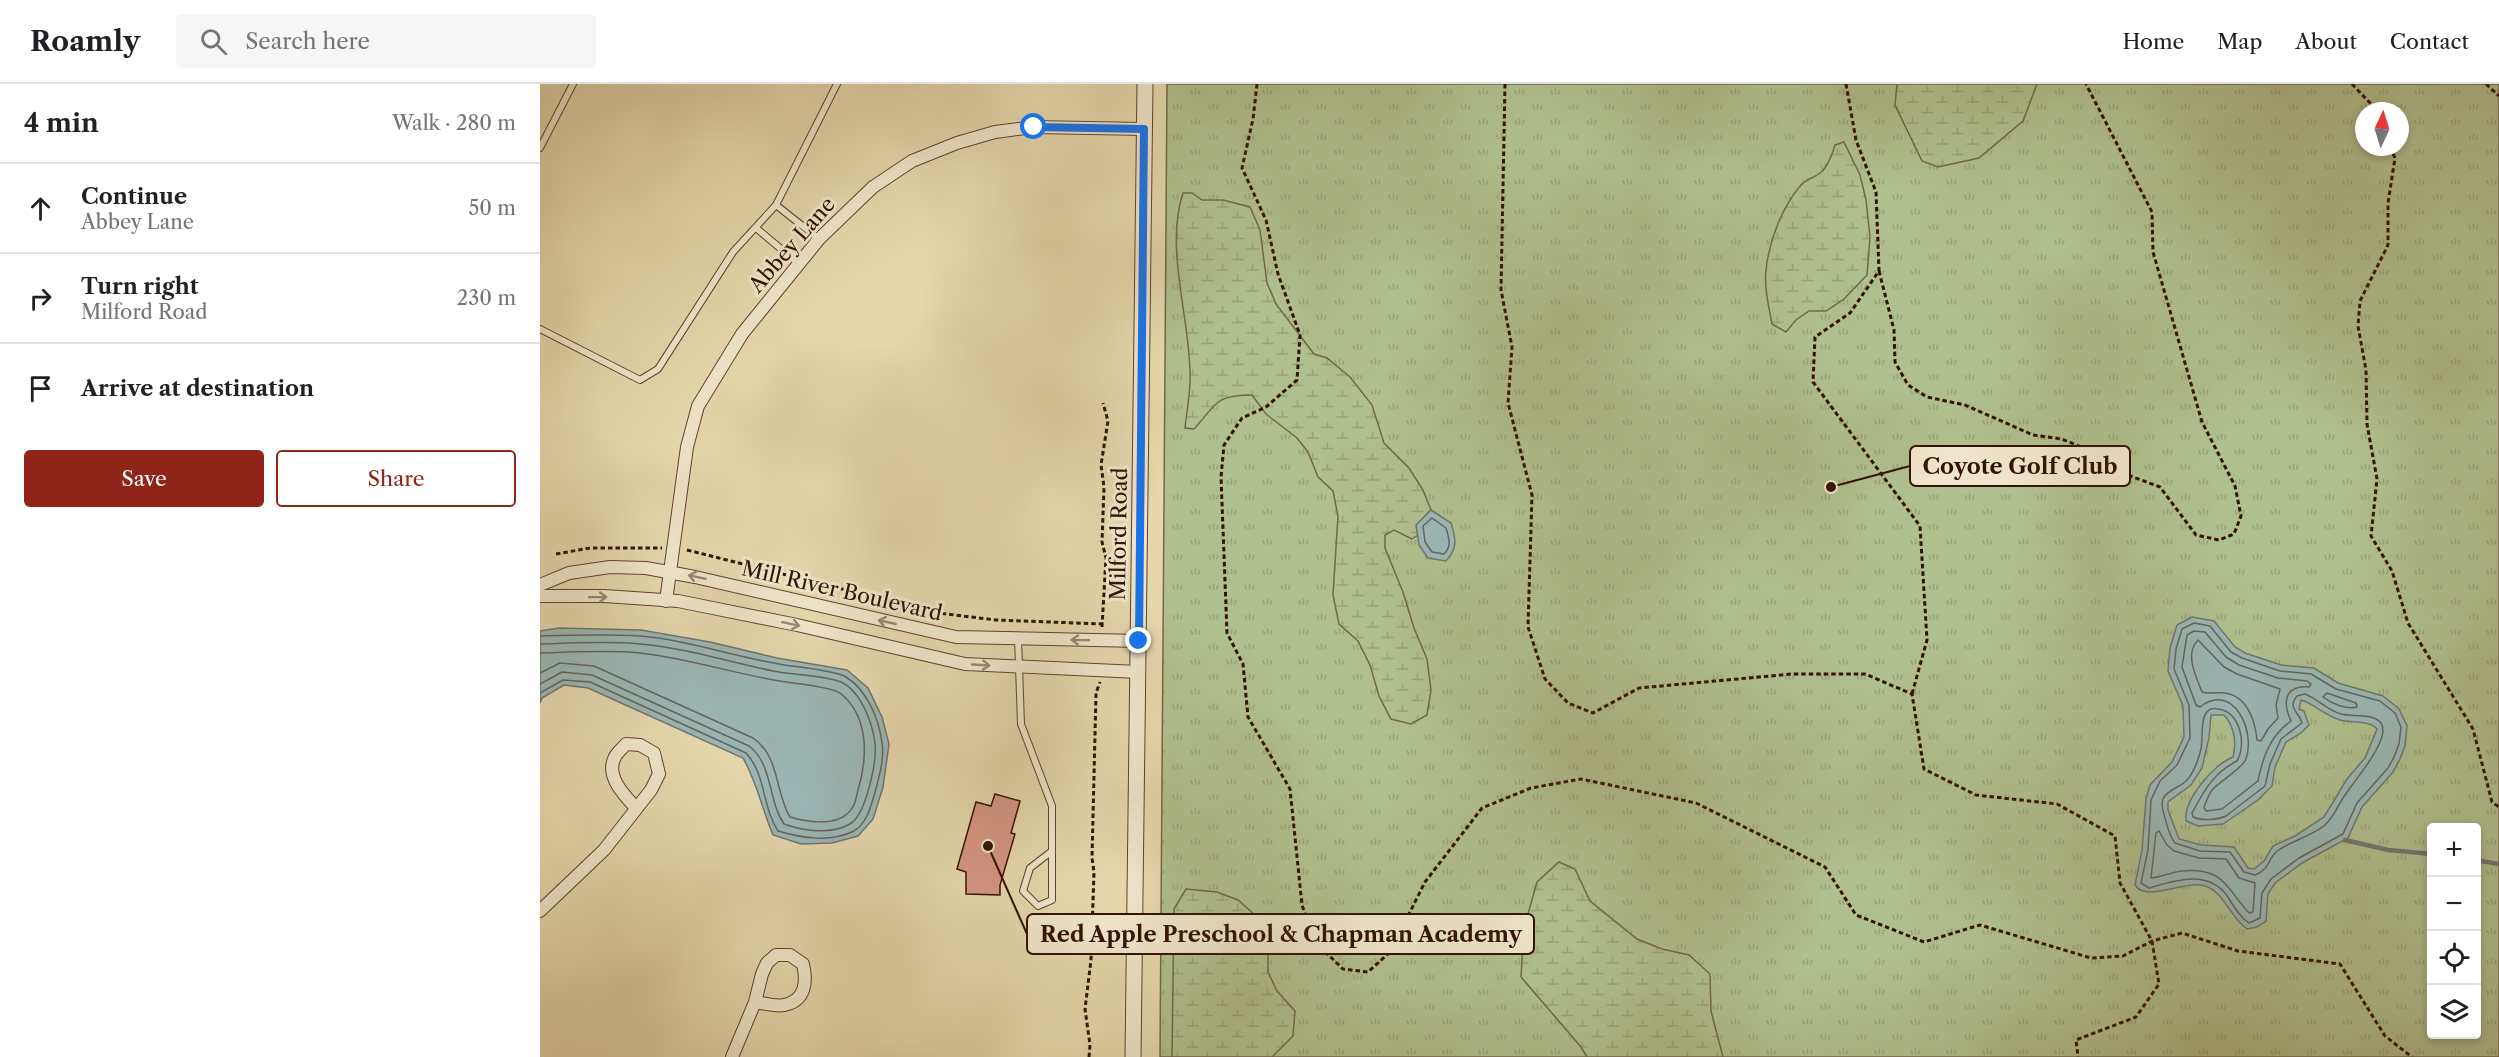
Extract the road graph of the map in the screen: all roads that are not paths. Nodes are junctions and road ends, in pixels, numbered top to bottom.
1 (573, 84) edge
2 (837, 84) edge
3 (1145, 84) edge
4 (1144, 129) junction
5 (540, 148) edge
6 (776, 205) junction
7 (756, 228) junction
8 (819, 239) junction
9 (799, 264) junction
10 (540, 329) edge
11 (670, 572) junction
12 (540, 585) edge
13 (540, 596) edge
14 (666, 601) junction
15 (1018, 638) junction
16 (1139, 641) junction
17 (1018, 666) junction
18 (1138, 672) junction
19 (636, 808) junction
20 (1052, 851) junction
21 (540, 911) edge
22 (755, 1002) junction
23 (732, 1057) edge
24 (1133, 1057) edge

1 - 5 lane
2 - 6 lane
3 - 4 street, Milford Road
4 - 8 street, Abbey Lane
4 - 16 street, Milford Road
6 - 7 lane
6 - 8 lane
7 - 9 lane
7 - 10 lane
8 - 9 street, Abbey Lane
9 - 11 street, Abbey Lane
11 - 12 street, Mill River Boulevard
11 - 14 street, Abbey Lane
15 -> 11 street, Mill River Boulevard
13 -> 14 street, Mill River Boulevard
14 -> 17 street, Mill River Boulevard
16 -> 15 street, Mill River Boulevard
15 - 17 lane
16 - 18 street, Milford Road
17 - 18 street, Mill River Boulevard
17 - 20 lane
18 - 24 street, Milford Road
19 - 19 street
19 - 21 street
20 - 20 lane
22 - 22 street
22 - 23 street

